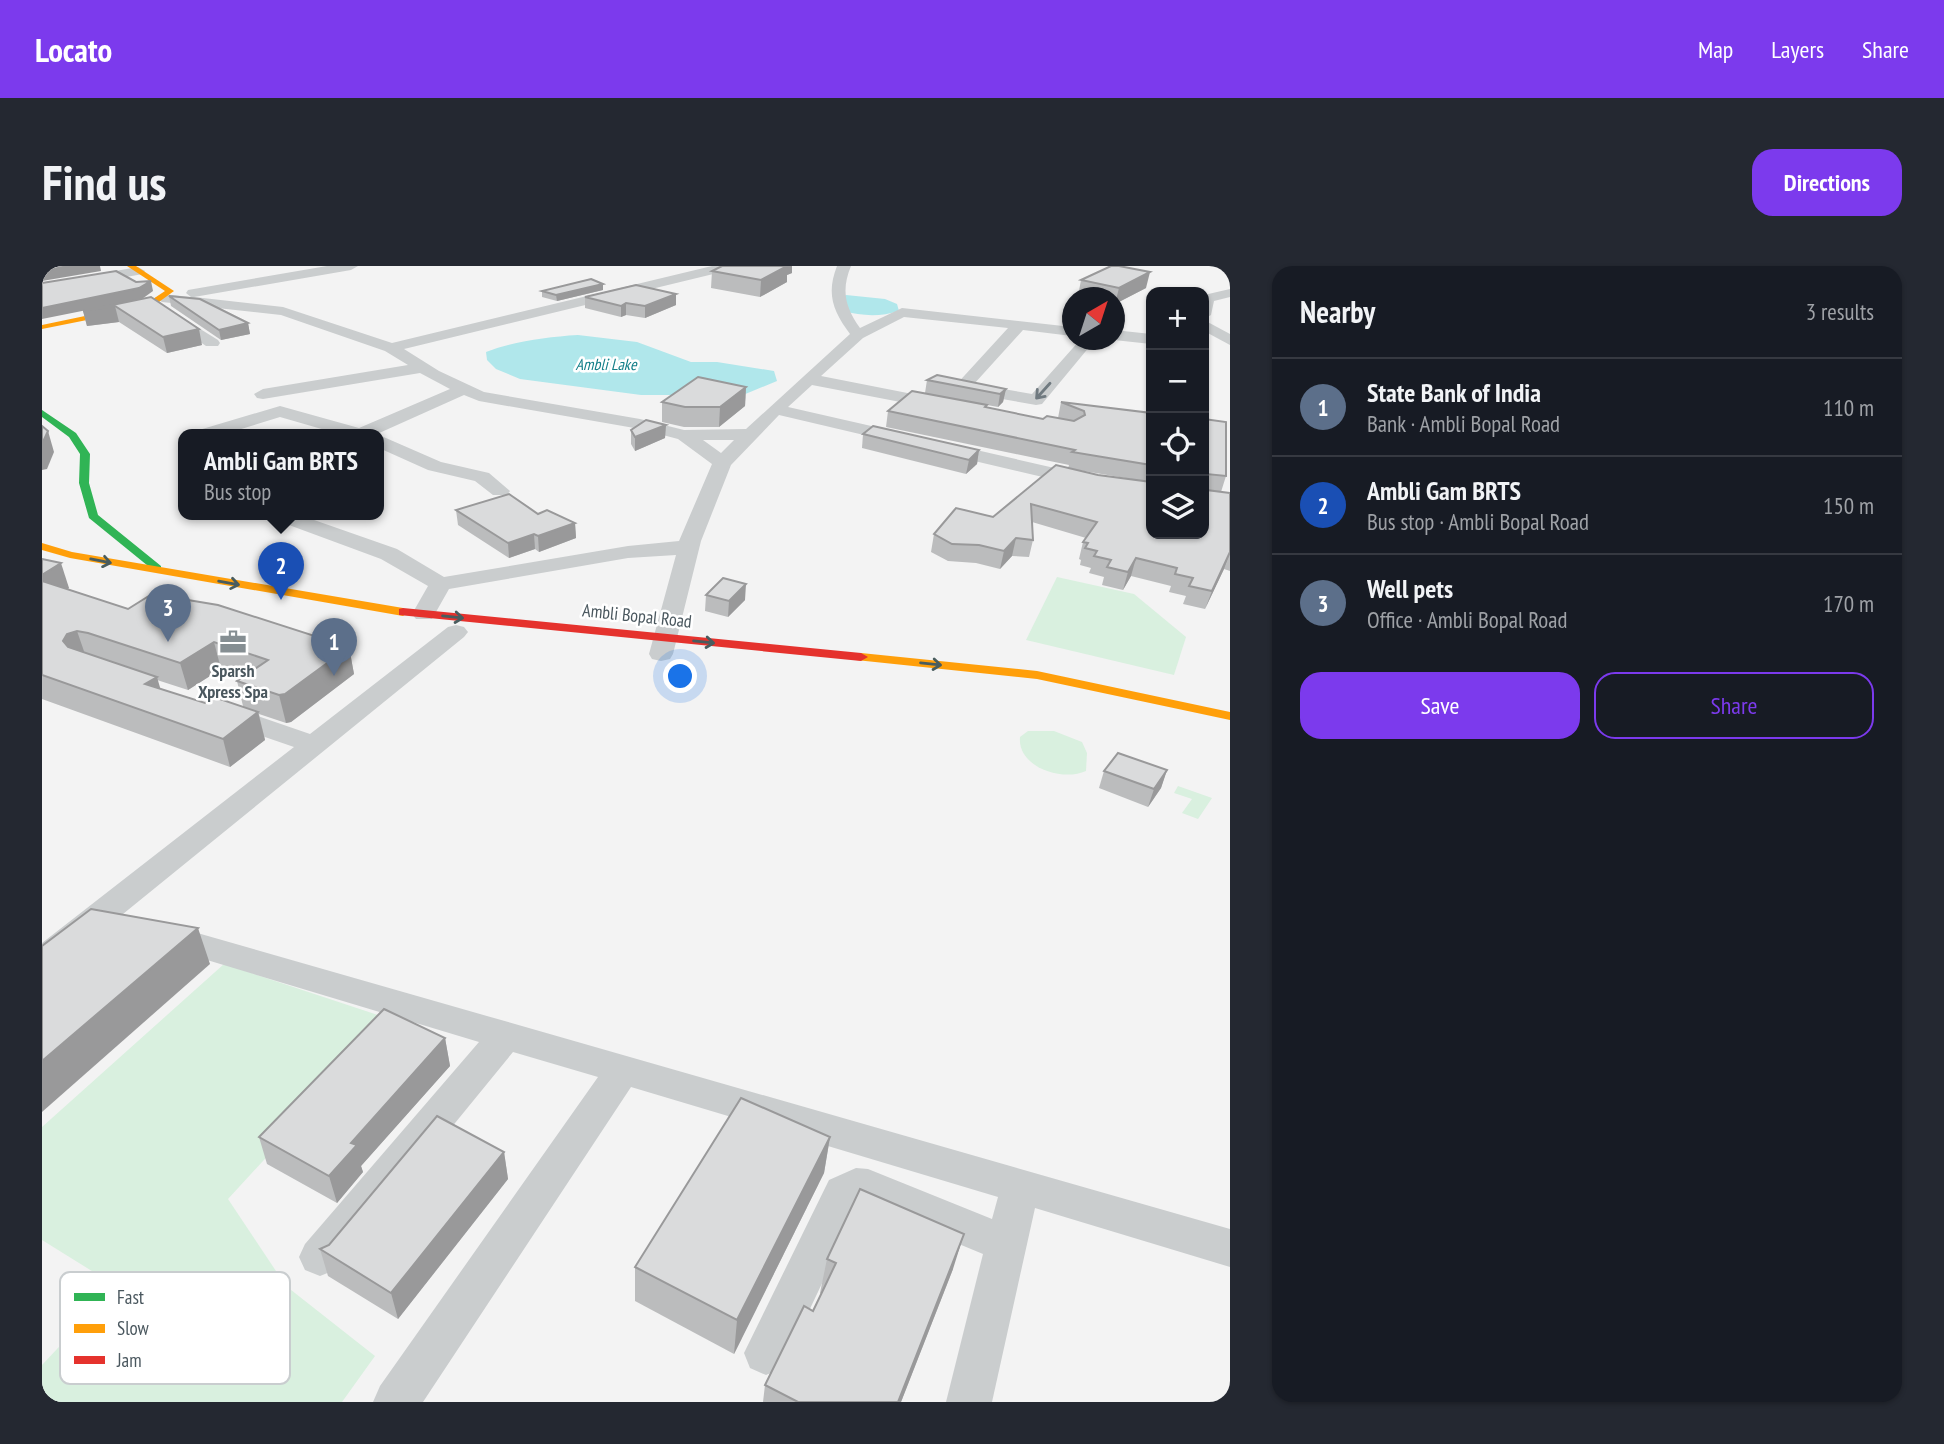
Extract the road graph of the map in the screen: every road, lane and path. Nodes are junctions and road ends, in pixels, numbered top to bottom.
1 (351, 266) edge
2 (729, 266) edge
3 (844, 266) edge
4 (134, 268) edge
5 (42, 288) edge
6 (1230, 293) edge
7 (1209, 298) edge
8 (158, 300) junction
9 (842, 314) junction
10 (894, 317) junction
11 (1018, 326) junction
12 (42, 327) edge
13 (1062, 330) edge
14 (1209, 331) edge
15 (1209, 332) edge
16 (858, 335) junction
17 (1125, 336) edge
18 (1146, 338) edge
19 (1230, 341) edge
20 (212, 343) dead end
21 (1230, 347) edge
22 (391, 348) junction
23 (1079, 350) edge
24 (422, 368) junction
25 (809, 379) junction
26 (464, 389) junction
27 (263, 394) dead end
28 (960, 408) edge
29 (775, 409) junction
30 (42, 413) edge
31 (221, 429) edge
32 (343, 429) edge
33 (372, 429) edge
34 (750, 434) junction
35 (684, 435) junction
36 (384, 443) edge
37 (722, 463) junction
38 (1146, 490) edge
39 (500, 491) dead end
40 (293, 520) edge
41 (42, 546) edge
42 (688, 547) junction
43 (61, 569) edge
44 (161, 572) junction
45 (441, 584) junction
46 (424, 614) junction
47 (384, 617) junction
48 (456, 632) junction
49 (620, 650) dead end
50 (662, 650) junction
51 (742, 662) dead end
52 (200, 705) edge
53 (1148, 715) dead end
54 (1230, 716) edge
55 (314, 745) junction
56 (98, 916) junction
57 (42, 961) edge
58 (505, 1036) junction
59 (623, 1070) junction
60 (1020, 1186) junction
61 (1006, 1244) junction
62 (1230, 1248) edge
63 (320, 1256) edge
64 (766, 1353) dead end
65 (396, 1402) edge
66 (969, 1402) edge

1 - 8 street
2 - 22 street
3 - 9 street
4 - 5 street
4 - 8 street
6 - 7 street
8 - 12 street
8 - 20 street
8 - 22 street
9 - 10 street
9 - 16 street
10 - 11 street
10 - 16 street
11 - 13 street
23 -> 11 street
14 - 19 street
15 - 21 street
16 - 25 street
17 - 18 street
22 - 24 street
24 - 26 street
24 - 27 street
25 - 28 street
25 - 29 street
26 - 33 street
26 - 35 street
29 - 34 street
29 - 38 street
30 - 44 street
31 - 32 street
34 - 35 street
34 - 37 street
35 - 37 street
36 - 39 street
37 - 42 street
40 - 45 street
41 -> 44 street, Ambli Bopal Road
42 - 45 street
42 - 50 street
43 - 47 street, Ambli Bopal Road
44 -> 47 street, Ambli Bopal Road
45 - 46 street
46 - 47 street, Ambli Bopal Road
46 -> 50 street, Ambli Bopal Road
47 - 48 street, Ambli Bopal Road
48 - 49 street, Ambli Bopal Road
48 - 55 street
50 -> 54 street, Ambli Bopal Road
51 - 53 street
52 - 55 street
55 - 56 street
56 - 57 street
56 - 58 street
58 - 59 street
58 - 63 street
59 - 60 street
59 - 65 street
60 - 61 street
60 - 62 street
61 - 64 street
61 - 66 street

